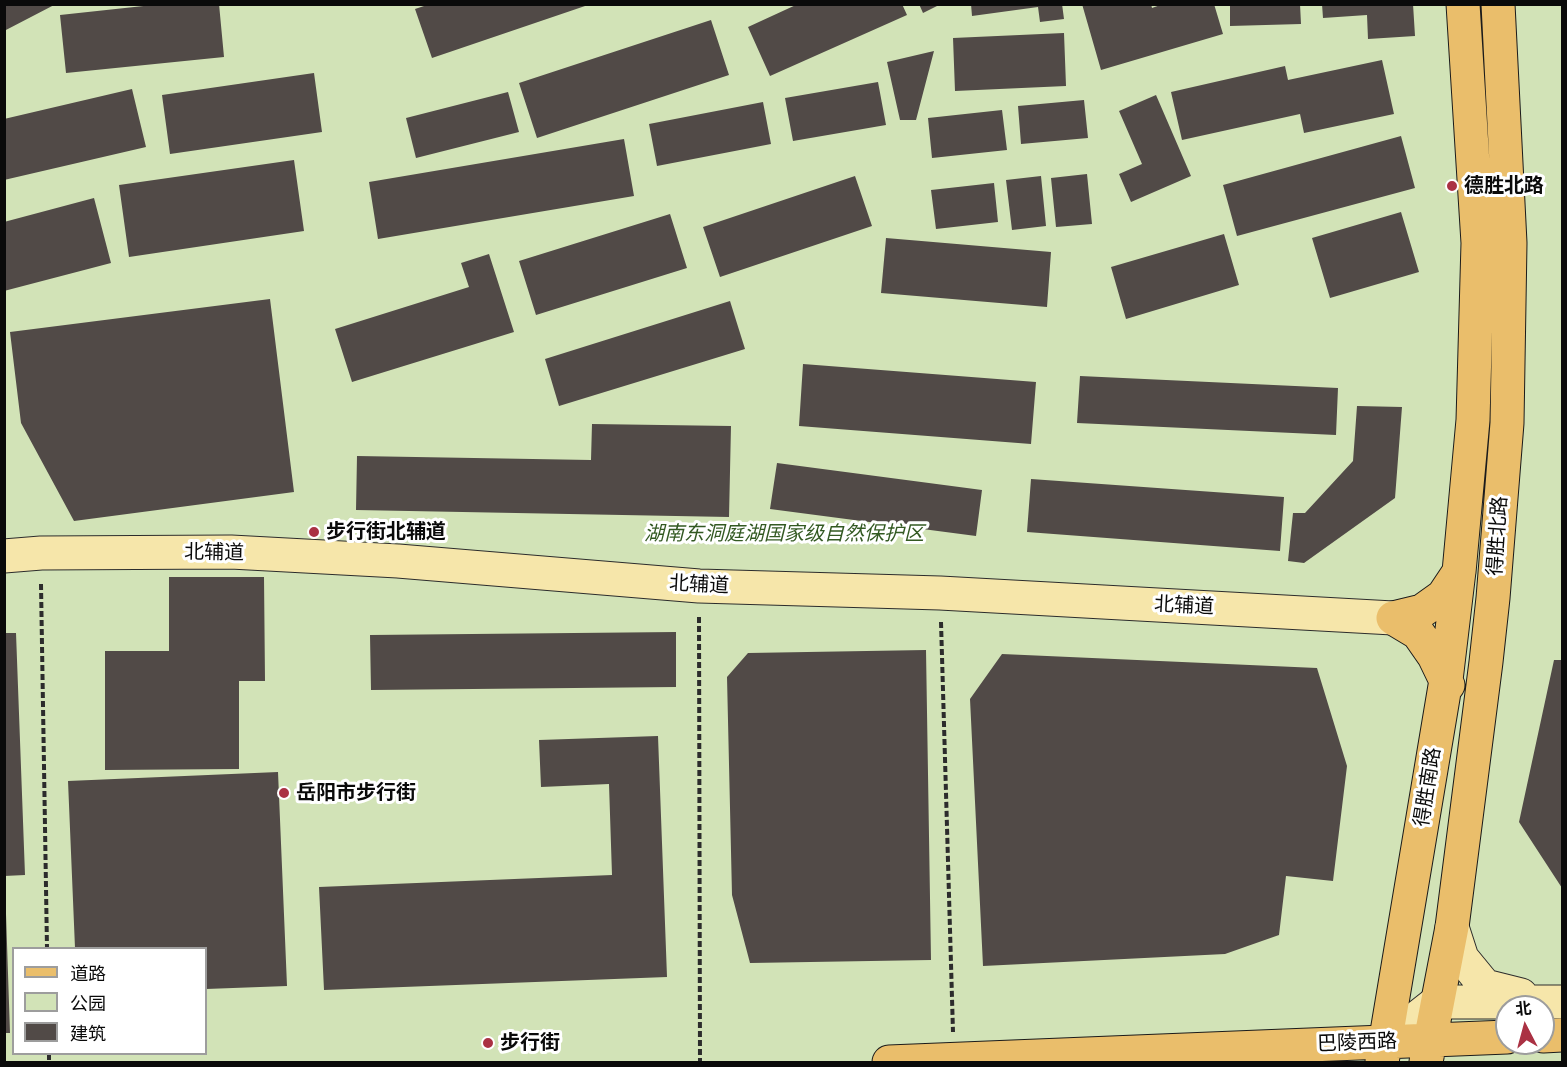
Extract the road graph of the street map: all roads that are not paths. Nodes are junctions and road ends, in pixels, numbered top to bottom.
1 (1463, 4) edge
2 (1498, 4) edge
3 (1499, 524) junction
4 (4, 556) edge
5 (1459, 572) junction
6 (1393, 618) junction
7 (1446, 680) junction
8 (1476, 740) junction
9 (1452, 927) junction
10 (1437, 1002) junction
11 (1556, 1002) edge
12 (1495, 1039) edge
13 (1428, 1051) edge
14 (1384, 1052) edge
15 (889, 1062) edge

1 - 5 main road
2 - 3 main road, 得胜北路
3 - 5 main road
3 - 8 main road, 得胜北路
4 - 6 main road, 北辅道
5 - 6 main road
5 - 7 main road, 得胜南路
6 - 7 main road
7 - 8 main road
7 - 14 main road, 得胜南路
8 - 9 main road, 得胜北路
9 - 10 main road, 得胜北路
9 - 11 main road
10 - 11 main road
10 - 13 main road, 得胜北路
10 - 14 main road
12 - 13 main road, 巴陵西路
13 - 14 main road, 巴陵西路
14 - 15 main road, 巴陵西路

